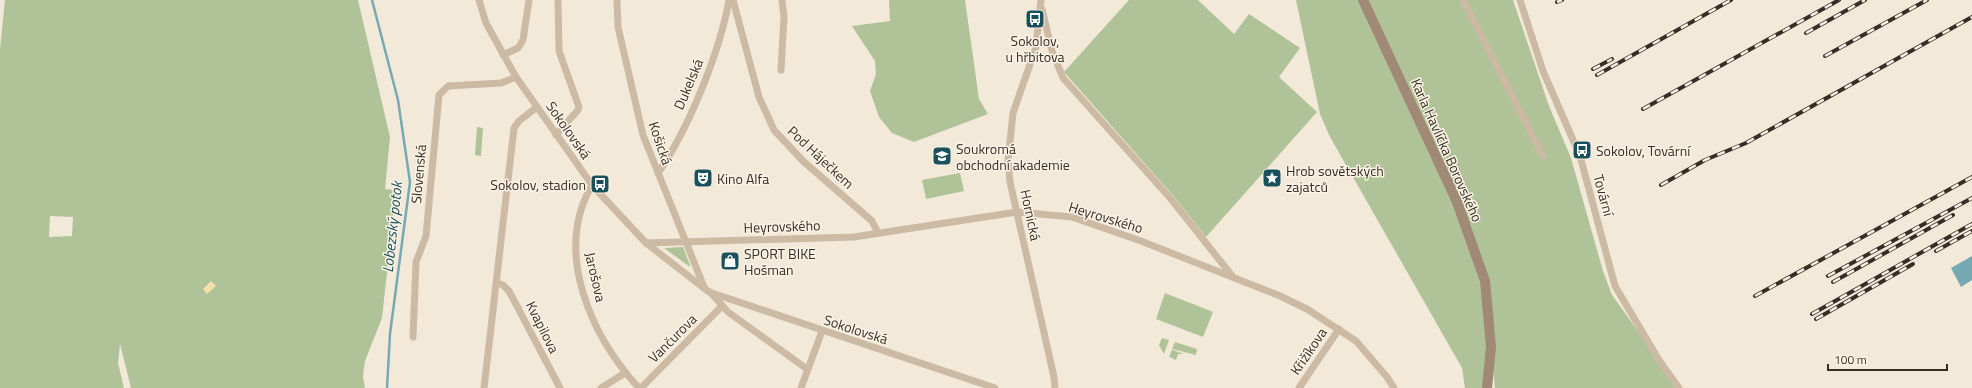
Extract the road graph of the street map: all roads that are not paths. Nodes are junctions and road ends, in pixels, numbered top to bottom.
1 (479, 0) edge
2 (529, 0) edge
3 (558, 0) edge
4 (617, 0) edge
5 (729, 0) edge
6 (733, 0) edge
7 (782, 0) edge
8 (1363, 0) edge
9 (1463, 0) edge
10 (1520, 0) edge
11 (1041, 3) edge
12 (503, 55) junction
13 (781, 70) dead end
14 (516, 77) junction
15 (537, 107) junction
16 (556, 135) junction
17 (1543, 156) dead end
18 (658, 173) junction
19 (592, 185) junction
20 (1017, 212) junction
21 (878, 233) junction
22 (646, 243) junction
23 (687, 243) junction
24 (1234, 278) junction
25 (497, 283) junction
26 (707, 290) junction
27 (722, 306) junction
28 (1339, 329) junction
29 (822, 331) junction
30 (413, 337) dead end
31 (807, 369) junction
32 (625, 373) junction
33 (484, 388) edge
34 (560, 388) edge
35 (601, 388) edge
36 (640, 388) edge
37 (800, 388) edge
38 (995, 388) edge
39 (1055, 388) edge
40 (1299, 388) edge
41 (1394, 388) edge
42 (1487, 388) edge
43 (1679, 388) edge

1 - 12 street, Sokolovská
2 - 12 street
3 - 16 street
4 - 18 street, Košická
5 - 18 street, Dukelská
6 - 21 street, Pod Háječkem
7 - 13 street
8 - 42 street, Karla Havlíčka Borovského
9 - 17 street
10 - 43 street, Tovární
11 - 20 street, Hornická
11 - 24 street
12 - 14 street, Sokolovská
14 - 15 street, Sokolovská
14 - 30 street, Slovenská
15 - 16 street, Sokolovská
15 - 25 street
16 - 19 street, Sokolovská
18 - 23 street, Košická
19 - 22 street, Sokolovská
19 - 32 street, Jarošova
20 - 21 street, Heyrovského
20 - 24 street, Heyrovského
20 - 39 street, Hornická
21 - 23 street, Heyrovského
22 - 23 street, Heyrovského
22 - 26 street, Sokolovská
23 - 26 street, Košická
24 - 28 street, Heyrovského
25 - 33 street
25 - 34 street, Kvapilova
26 - 27 street, Sokolovská
26 - 29 street, Sokolovská
27 - 31 street, Sokolovská
27 - 36 street, Vančurova
28 - 40 street, Křižíkova
28 - 41 street, Heyrovského
29 - 31 street
29 - 38 street, Sokolovská
31 - 37 street
32 - 35 street
32 - 36 street, Jarošova

